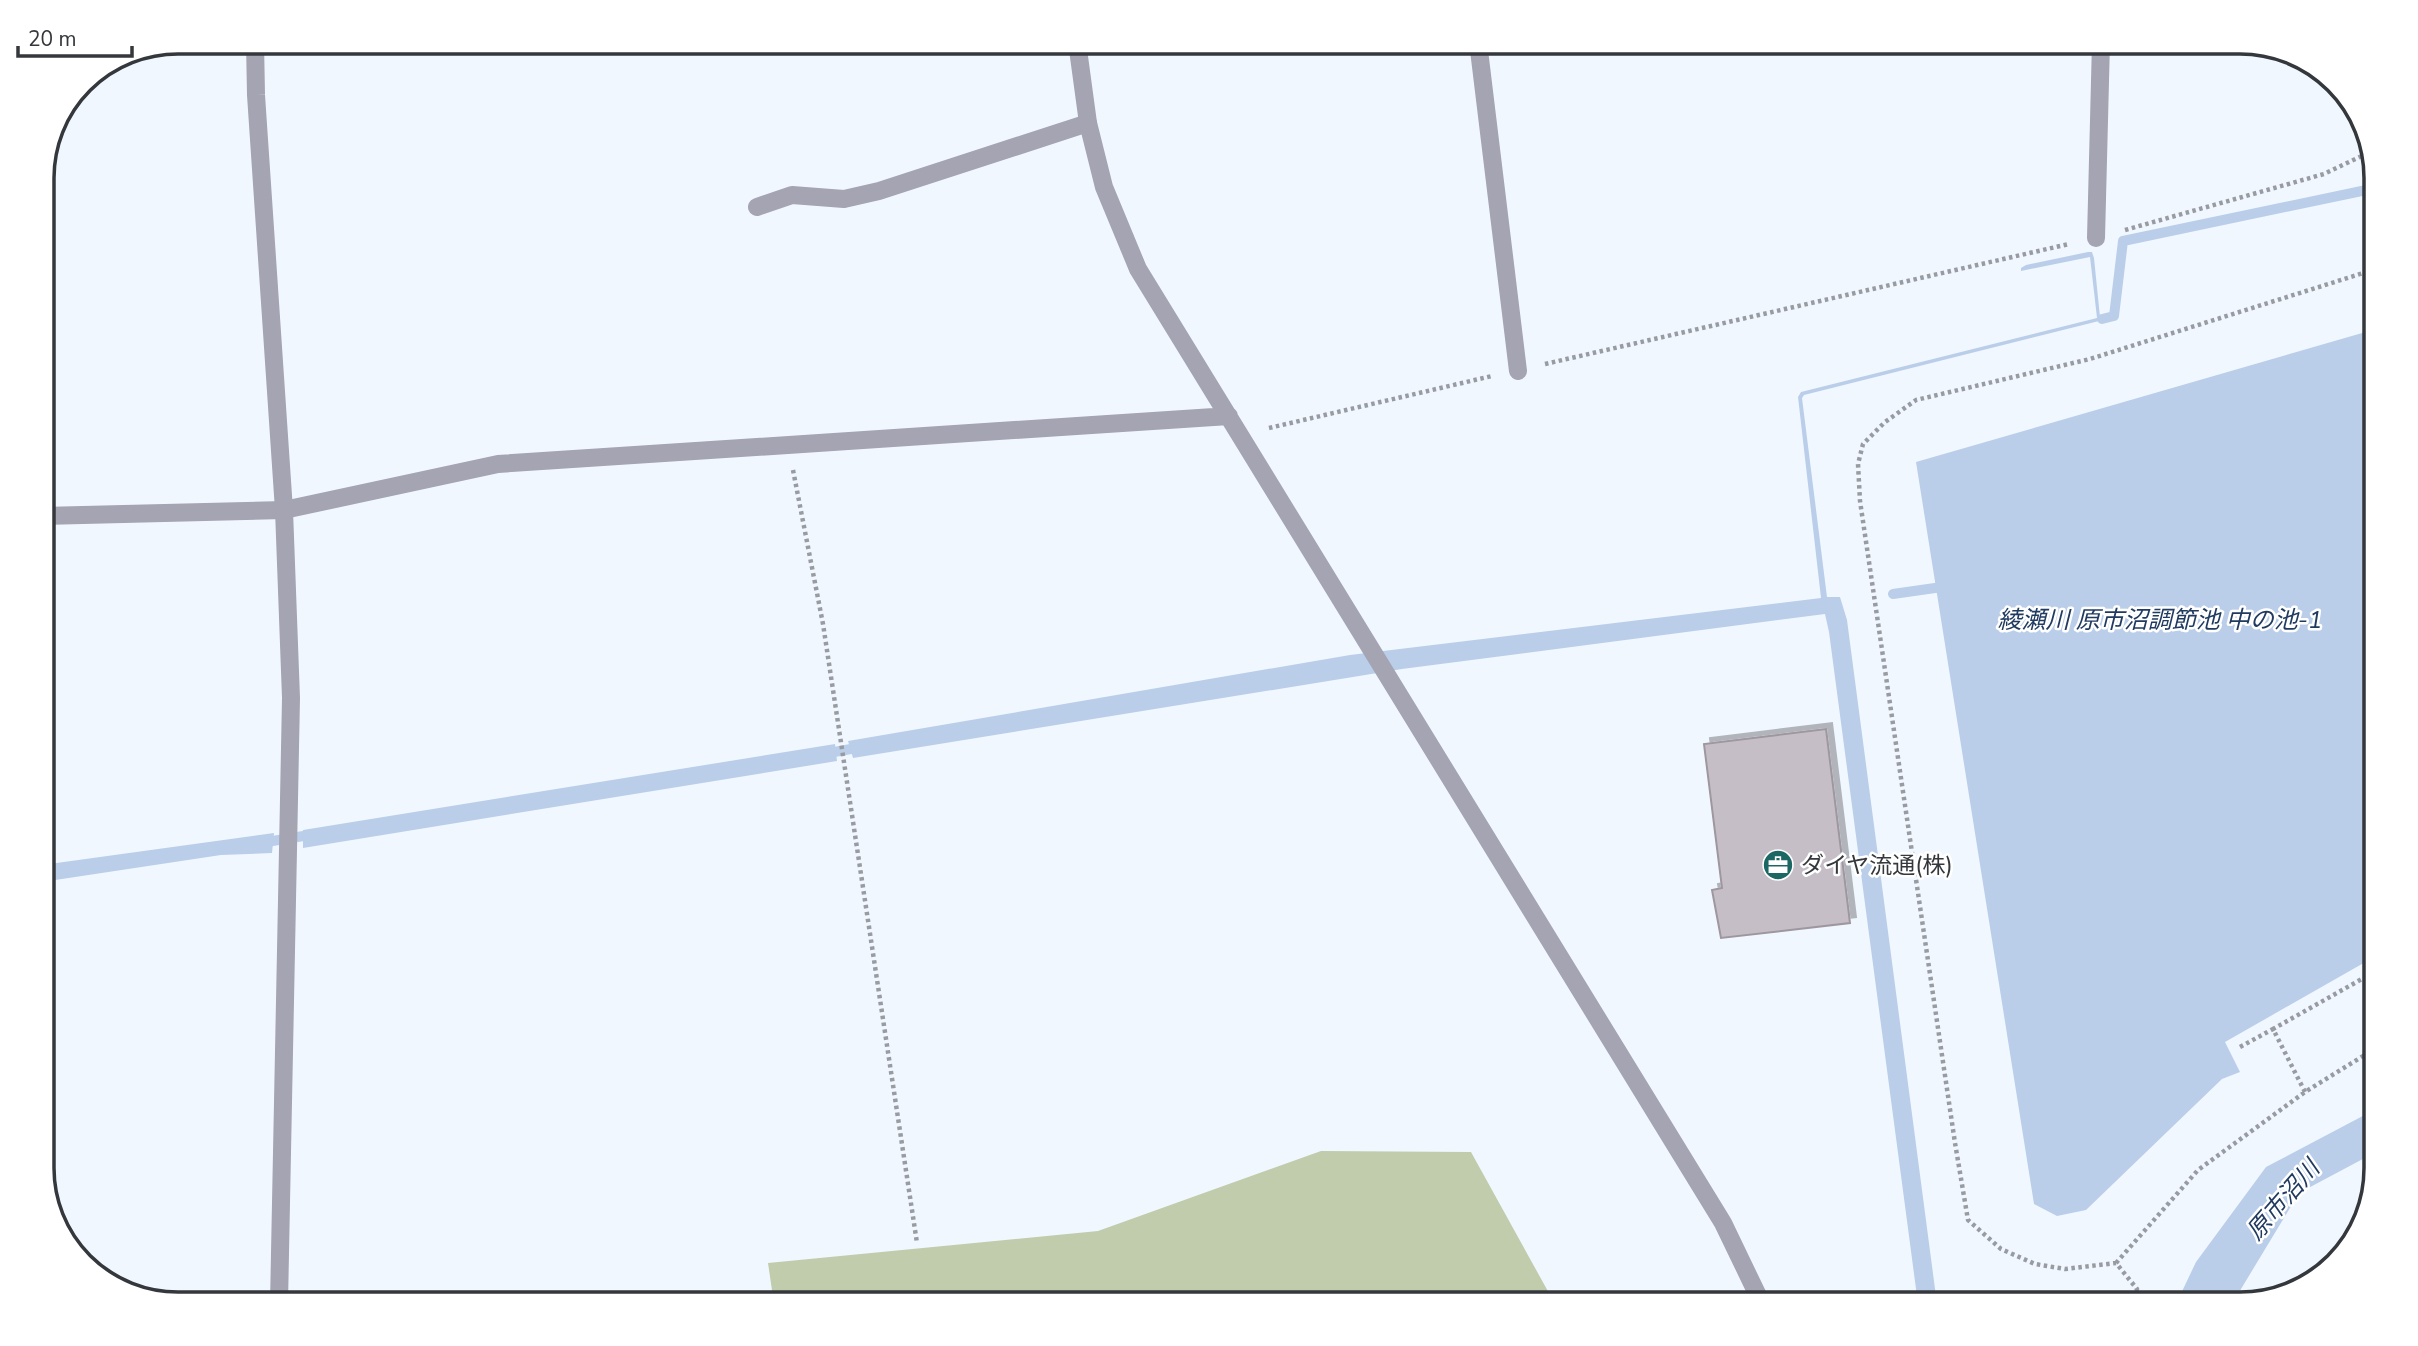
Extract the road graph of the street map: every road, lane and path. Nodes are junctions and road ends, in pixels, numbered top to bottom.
1 (1480, 54) edge
2 (2101, 54) edge
3 (255, 55) edge
4 (1079, 55) edge
5 (1088, 123) junction
6 (2361, 156) edge
7 (757, 208) dead end
8 (2096, 238) junction
9 (2363, 273) edge
10 (1518, 371) junction
11 (1229, 415) junction
12 (1241, 434) junction
13 (788, 444) junction
14 (284, 509) junction
15 (55, 516) edge
16 (2364, 978) edge
17 (2273, 1029) junction
18 (2240, 1047) dead end
19 (2364, 1056) edge
20 (2305, 1092) junction
21 (917, 1243) dead end
22 (2116, 1263) junction
23 (279, 1292) edge
24 (1756, 1292) edge
25 (2136, 1292) edge

1 - 10 street
2 - 8 street
3 - 14 street
4 - 5 street
5 - 7 street
5 - 11 street
6 - 8 path
8 - 10 path
9 - 22 path
10 - 12 path
11 - 12 street
11 - 13 street
12 - 24 street
13 - 14 street
13 - 21 path
14 - 15 street
14 - 23 street
16 - 17 path
17 - 18 path
17 - 20 path
19 - 20 path
20 - 22 path
22 - 25 path

